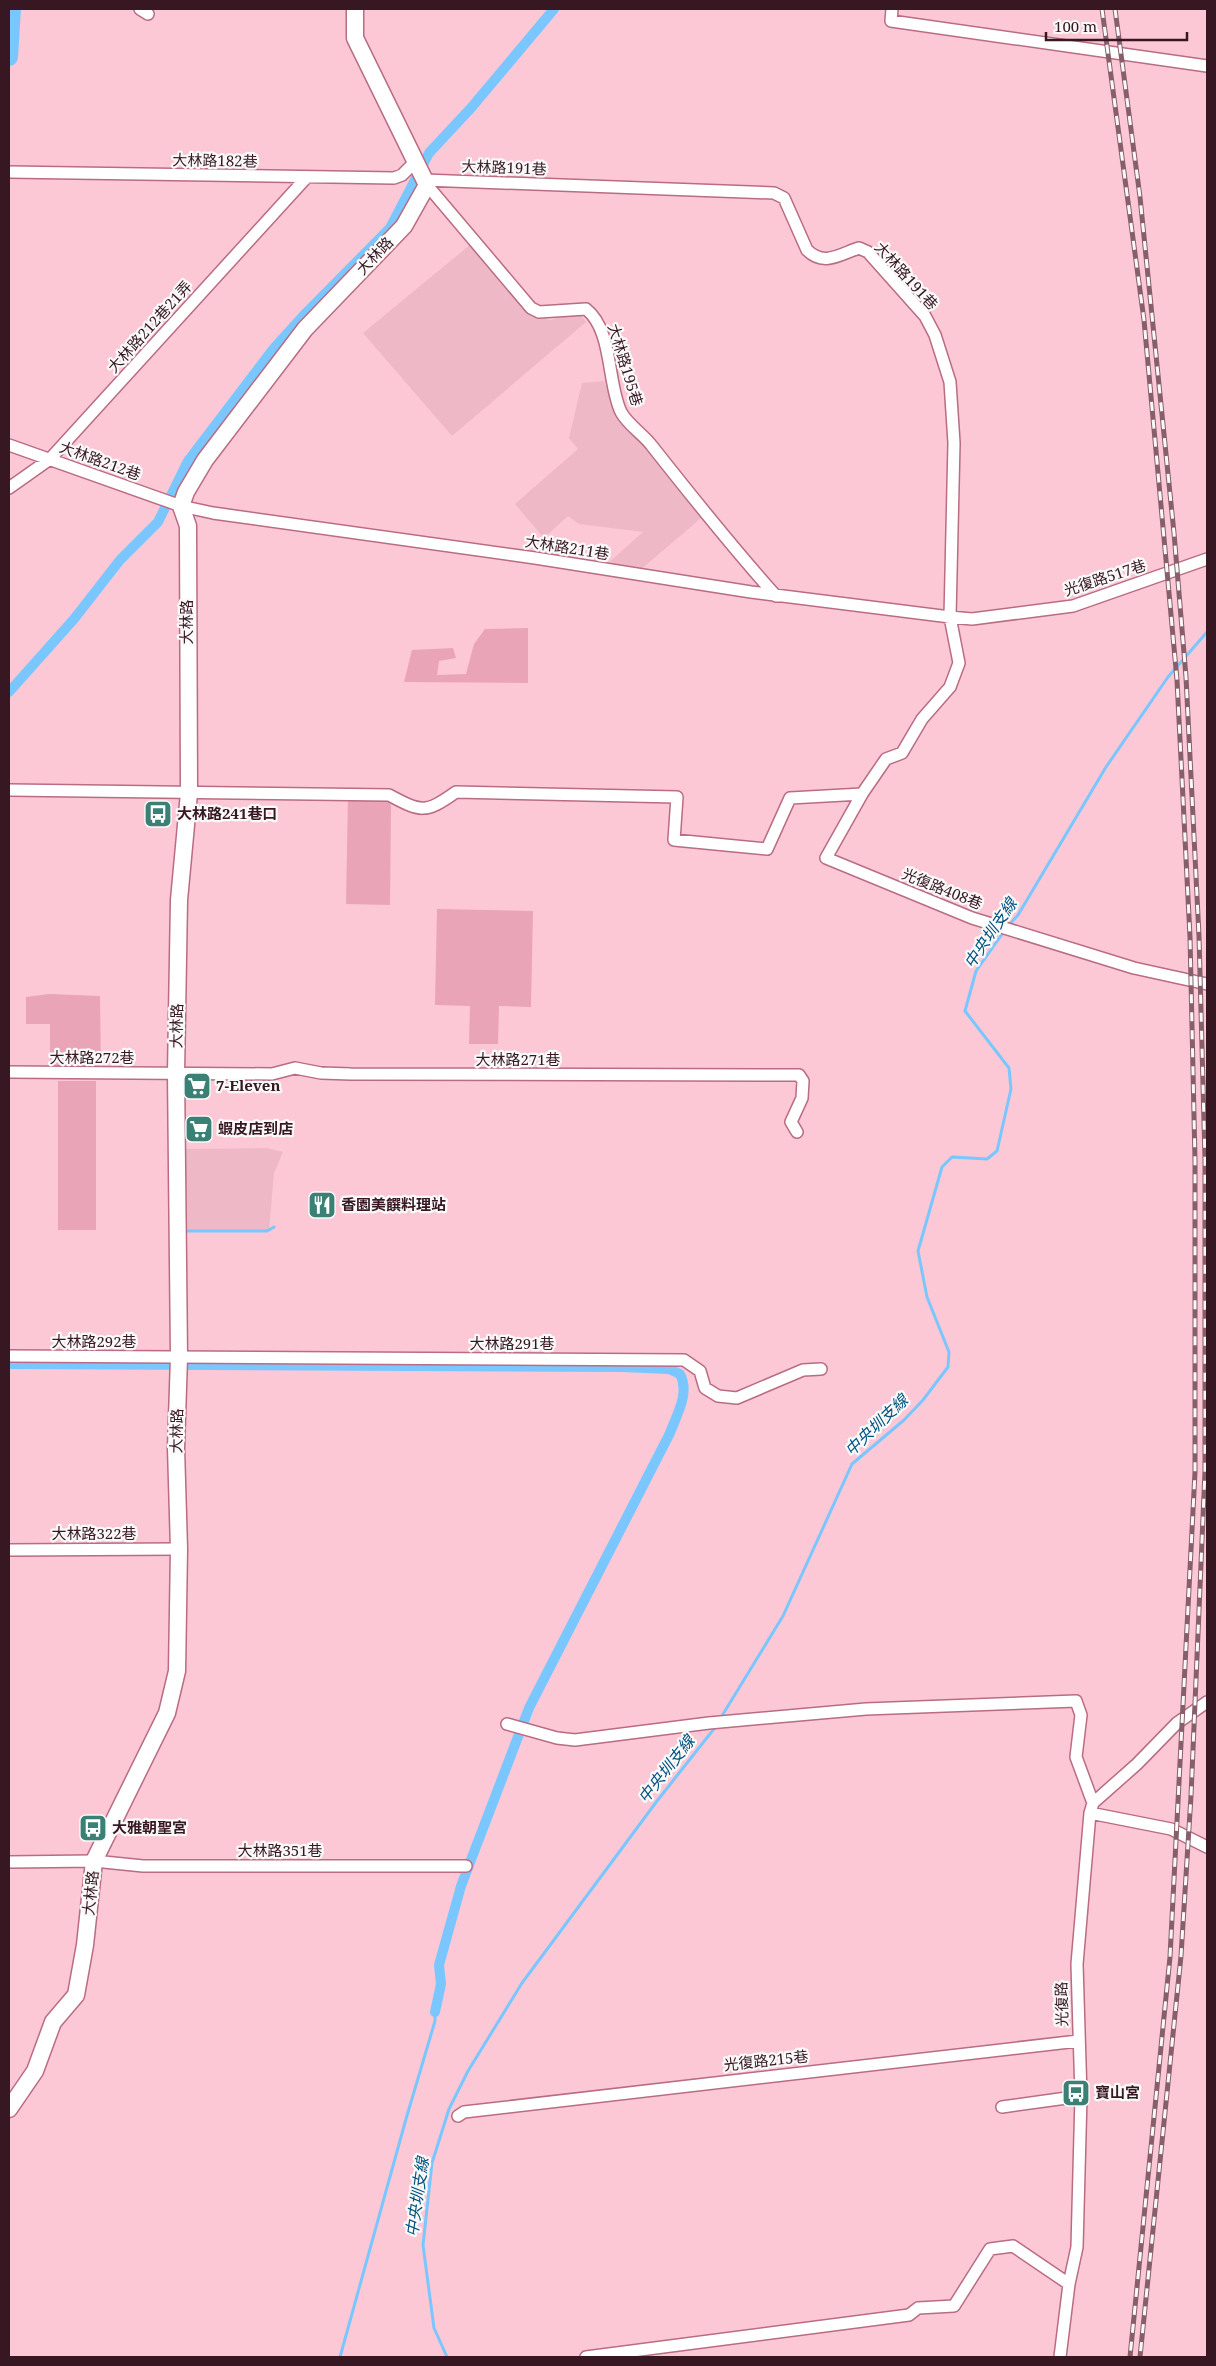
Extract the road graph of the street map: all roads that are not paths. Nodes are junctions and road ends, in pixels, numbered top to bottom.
1 (355, 9) edge
2 (892, 9) edge
3 (1207, 66) edge
4 (415, 162) junction
5 (9, 172) edge
6 (306, 178) junction
7 (425, 181) junction
8 (9, 445) edge
9 (50, 459) junction
10 (9, 488) edge
11 (181, 506) junction
12 (1207, 559) edge
13 (776, 596) junction
14 (950, 617) junction
15 (9, 790) edge
16 (189, 794) junction
17 (862, 794) junction
18 (1207, 984) edge
19 (9, 1072) edge
20 (176, 1073) junction
21 (797, 1132) dead end
22 (9, 1356) edge
23 (179, 1357) junction
24 (821, 1369) dead end
25 (179, 1549) junction
26 (9, 1550) edge
27 (1207, 1702) edge
28 (507, 1724) dead end
29 (1092, 1808) junction
30 (1207, 1846) edge
31 (94, 1861) junction
32 (9, 1862) edge
33 (466, 1866) dead end
34 (1078, 2041) junction
35 (1081, 2096) junction
36 (1002, 2108) dead end
37 (9, 2109) edge
38 (458, 2116) dead end
39 (1069, 2284) junction
40 (586, 2357) edge
41 (1060, 2357) edge

1 - 4 street
2 - 3 street
4 - 6 street, 大林路182巷
4 - 7 street
5 - 6 street, 大林路182巷
6 - 9 street, 大林路212巷21弄
7 - 11 street, 大林路
7 - 13 street, 大林路195巷
7 - 14 street, 大林路191巷
8 - 9 street, 大林路212巷
9 - 10 street, 大林路212巷21弄
9 - 11 street, 大林路212巷
11 - 13 street, 大林路211巷
11 - 16 street, 大林路
12 - 14 street, 光復路517巷
13 - 14 street, 大林路211巷
14 - 17 street, 大林路191巷
15 - 16 street
16 - 17 street
16 - 20 street, 大林路
17 - 18 street, 光復路408巷
19 - 20 street, 大林路272巷
20 - 21 street, 大林路271巷
20 - 23 street, 大林路
22 - 23 street, 大林路292巷
23 - 24 street, 大林路291巷
23 - 25 street, 大林路
25 - 26 street, 大林路322巷
25 - 31 street, 大林路
27 - 29 street
28 - 29 street
29 - 30 street
29 - 34 street, 光復路
31 - 32 street, 大林路351巷
31 - 33 street, 大林路351巷
31 - 37 street, 大林路
34 - 35 street, 光復路
34 - 38 street, 光復路215巷
35 - 36 street
35 - 39 street, 光復路
39 - 40 street
39 - 41 street, 光復路

